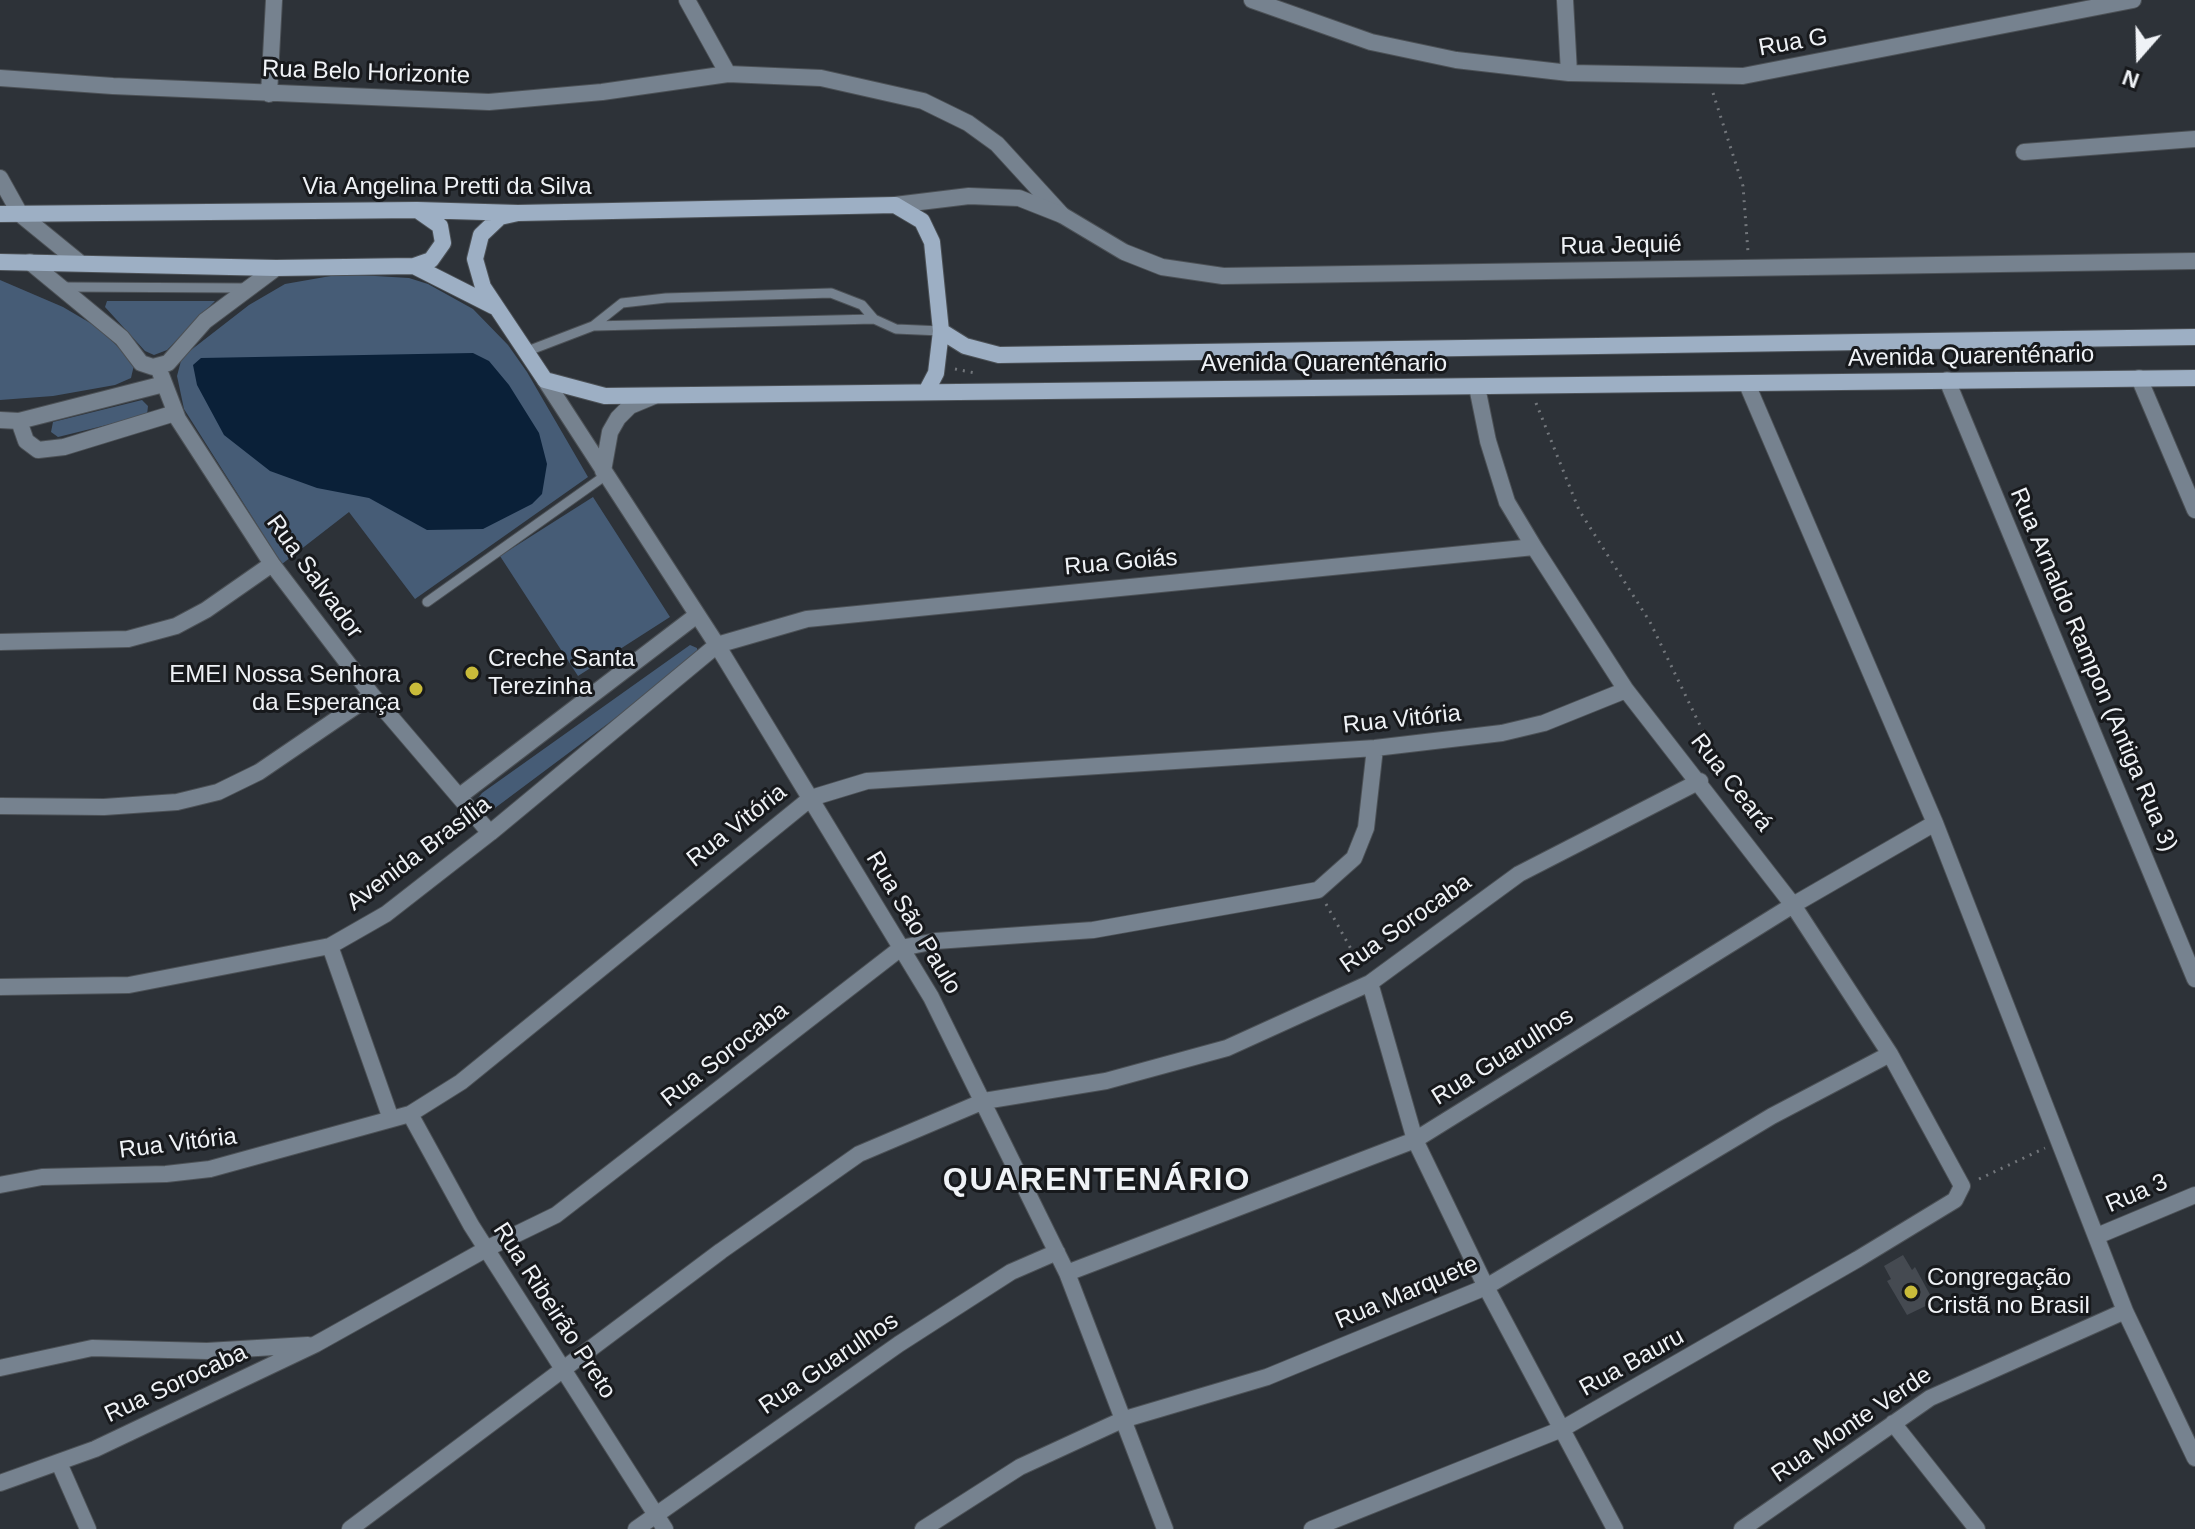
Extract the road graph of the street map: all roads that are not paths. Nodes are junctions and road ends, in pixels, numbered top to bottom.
1 (274, 0) edge
2 (687, 0) edge
3 (1252, 0) edge
4 (1565, 0) edge
5 (2133, 0) edge
6 (1569, 73) junction
7 (728, 74) junction
8 (0, 78) edge
9 (269, 94) junction
10 (2195, 139) edge
11 (2024, 152) dead end
12 (0, 178) edge
13 (895, 205) junction
14 (417, 210) junction
15 (518, 213) junction
16 (0, 214) edge
17 (20, 214) junction
18 (1062, 215) junction
19 (2195, 261) edge
20 (0, 262) edge
21 (30, 262) junction
22 (80, 263) junction
23 (414, 266) junction
24 (276, 268) junction
25 (60, 287) junction
26 (249, 288) junction
27 (493, 306) junction
28 (874, 319) junction
29 (593, 326) junction
30 (941, 331) junction
31 (2195, 337) edge
32 (525, 352) junction
33 (158, 367) junction
34 (2139, 378) junction
35 (2195, 378) edge
36 (545, 380) junction
37 (1947, 380) junction
38 (164, 384) junction
39 (1747, 384) junction
40 (1477, 387) junction
41 (926, 392) junction
42 (657, 394) junction
43 (175, 413) junction
44 (0, 420) edge
45 (19, 421) junction
46 (604, 473) junction
47 (2195, 510) edge
48 (1534, 547) junction
49 (272, 564) junction
50 (427, 602) dead end
51 (697, 615) junction
52 (0, 642) edge
53 (717, 645) junction
54 (1626, 690) junction
55 (372, 695) junction
56 (1375, 748) junction
57 (1700, 781) junction
58 (461, 795) junction
59 (811, 798) junction
60 (0, 806) edge
61 (1935, 823) junction
62 (490, 833) junction
63 (1793, 905) junction
64 (330, 946) junction
65 (901, 948) junction
66 (2195, 979) edge
67 (1370, 983) junction
68 (0, 987) edge
69 (1890, 1054) junction
70 (984, 1101) junction
71 (410, 1114) junction
72 (391, 1119) junction
73 (1415, 1140) junction
74 (0, 1185) edge
75 (1959, 1193) joint
76 (2195, 1195) edge
77 (2097, 1236) junction
78 (488, 1248) junction
79 (1057, 1252) junction
80 (1067, 1273) junction
81 (1486, 1287) junction
82 (2125, 1311) junction
83 (316, 1344) junction
84 (0, 1368) edge
85 (562, 1369) junction
86 (1122, 1420) junction
87 (1893, 1423) junction
88 (1562, 1429) junction
89 (2195, 1458) edge
90 (59, 1463) junction
91 (0, 1483) edge
92 (655, 1513) junction
93 (1750, 1527) edge
94 (88, 1529) edge
95 (350, 1529) edge
96 (636, 1529) edge
97 (665, 1529) edge
98 (923, 1529) edge
99 (1165, 1529) edge
100 (1312, 1529) edge
101 (1615, 1529) edge
102 (1977, 1529) edge

1 - 9 street
2 - 7 street
3 - 6 street, Rua G
4 - 6 street
5 - 6 street, Rua G
7 - 9 street, Rua Belo Horizonte
7 - 18 street, Rua Belo Horizonte
8 - 9 street, Rua Belo Horizonte
10 - 11 street
12 - 17 street
13 - 15 main road, Via Angelina Pretti da Silva
13 - 18 street
13 - 30 main road
14 - 15 main road, Via Angelina Pretti da Silva
14 - 17 main road, Via Angelina Pretti da Silva
14 - 23 main road
15 - 27 main road
16 - 17 main road, Via Angelina Pretti da Silva
17 - 22 street
18 - 19 street, Rua Jequié
20 - 21 main road
21 - 22 main road
21 - 25 street
22 - 24 main road
23 - 24 main road
23 - 27 main road
24 - 26 street
25 - 26 lane
25 - 33 street
26 - 33 street
27 - 32 main road
28 - 29 lane
28 - 29 lane
28 - 30 lane
29 - 32 lane
30 - 31 main road
30 - 41 main road
32 - 36 main road
33 - 38 street, Rua Salvador
34 - 35 main road, Avenida Quarenténario
34 - 37 main road, Avenida Quarenténario
34 - 47 street
36 - 42 main road, Avenida Quarenténario
36 - 46 street, Rua São Paulo
37 - 39 main road, Avenida Quarenténario
37 - 66 street, Rua Arnaldo Rampon (Antiga Rua 3)
38 - 43 street, Rua Salvador
38 - 45 street
39 - 40 main road, Avenida Quarenténario
39 - 61 street
40 - 41 main road, Avenida Quarenténario
40 - 48 street, Rua Ceará
41 - 42 main road, Avenida Quarenténario
42 - 46 street
43 - 45 street
43 - 49 street, Rua Salvador
44 - 45 street
46 - 50 lane
46 - 51 street, Rua São Paulo
48 - 53 street, Rua Goiás
48 - 54 street, Rua Ceará
49 - 52 street
49 - 55 street, Rua Salvador
51 - 53 street, Rua São Paulo
51 - 58 street, Avenida Brasília
53 - 59 street, Rua São Paulo
53 - 62 street, Avenida Brasília
54 - 56 street, Rua Vitória
54 - 57 street, Rua Ceará
55 - 58 street, Rua Salvador
55 - 60 street
56 - 59 street, Rua Vitória
56 - 65 street, Rua Sorocaba
57 - 63 street, Rua Ceará
57 - 67 street, Rua Sorocaba
58 - 62 street, Rua Salvador
59 - 65 street, Rua São Paulo
59 - 71 street, Rua Vitória
61 - 63 street, Rua Guarulhos
61 - 77 street
62 - 64 street, Avenida Brasília
63 - 69 street, Rua Ceará
63 - 73 street, Rua Guarulhos
64 - 68 street, Avenida Brasília
64 - 72 street
65 - 70 street, Rua São Paulo
65 - 78 street, Rua Sorocaba
67 - 70 street, Rua Sorocaba
67 - 73 street
69 - 75 street, Rua Ceará
69 - 81 street, Rua Marquete
70 - 79 street, Rua São Paulo
70 - 85 street, Rua Sorocaba
71 - 72 street, Rua Vitória
71 - 78 street, Rua Ribeirão Preto
72 - 74 street, Rua Vitória
73 - 80 street, Rua Guarulhos
73 - 81 street
75 - 88 street, Rua Bauru
76 - 77 street, Rua 3
77 - 82 street
78 - 83 street, Rua Sorocaba
78 - 85 street, Rua Ribeirão Preto
79 - 80 street, Rua São Paulo
79 - 92 street, Rua Guarulhos
80 - 86 street, Rua São Paulo
81 - 86 street, Rua Marquete
81 - 88 street
82 - 87 street, Rua Monte Verde
82 - 89 street
83 - 84 street
83 - 90 street, Rua Sorocaba
85 - 92 street, Rua Ribeirão Preto
85 - 95 street, Rua Sorocaba
86 - 98 street, Rua Marquete
86 - 99 street, Rua São Paulo
87 - 93 street, Rua Monte Verde
87 - 102 street
88 - 100 street, Rua Bauru
88 - 101 street
90 - 91 street, Rua Sorocaba
90 - 94 street
92 - 96 street, Rua Guarulhos
92 - 97 street, Rua Ribeirão Preto

